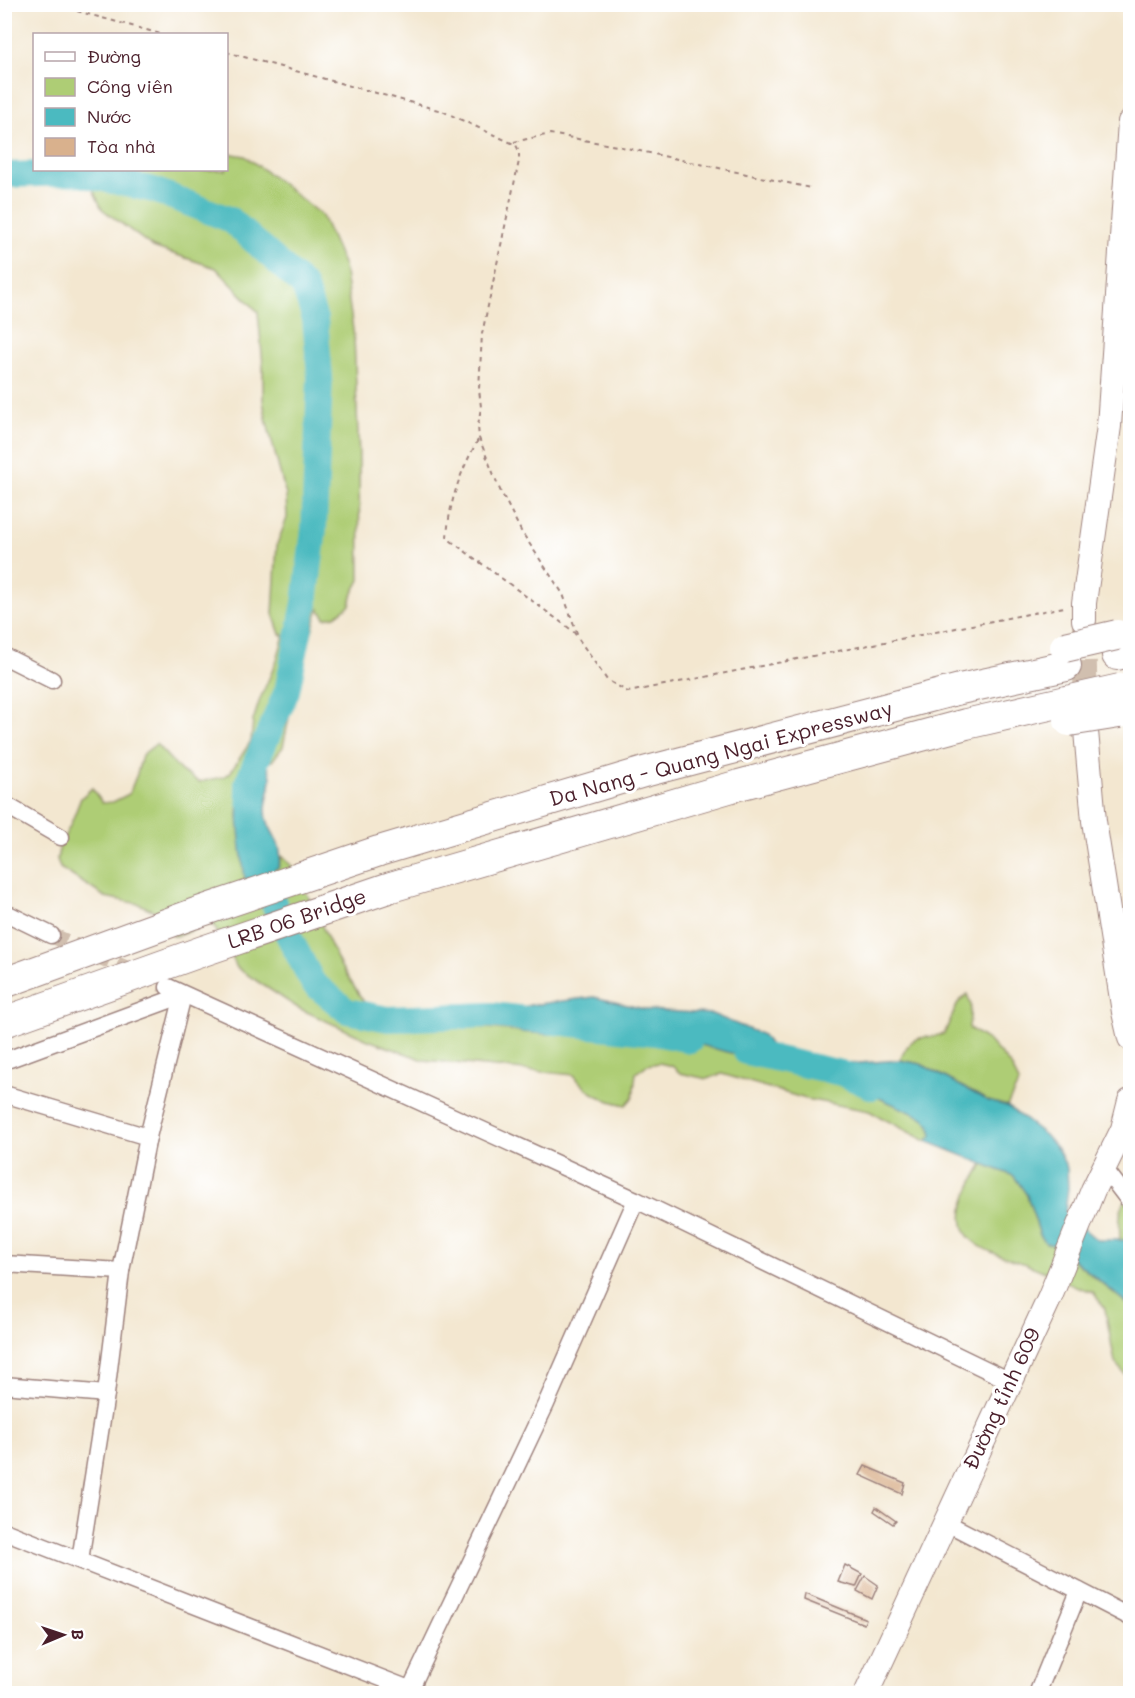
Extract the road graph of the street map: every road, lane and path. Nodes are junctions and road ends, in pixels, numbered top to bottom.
1 (51, 4) edge
2 (157, 33) edge
3 (228, 53) edge
4 (1131, 122) edge
5 (514, 142) junction
6 (811, 188) dead end
7 (1131, 232) edge
8 (1120, 282) junction
9 (479, 438) junction
10 (1084, 612) joint
11 (578, 636) junction
12 (1124, 643) edge
13 (4, 656) edge
14 (52, 680) dead end
15 (1125, 700) edge
16 (1074, 718) junction
17 (4, 804) edge
18 (61, 837) dead end
19 (379, 851) joint
20 (391, 887) joint
21 (4, 912) edge
22 (51, 935) tunnel mouth
23 (4, 983) edge
24 (175, 991) junction
25 (4, 1023) edge
26 (1131, 1038) edge
27 (4, 1061) edge
28 (4, 1094) edge
29 (1131, 1101) edge
30 (148, 1137) junction
31 (1104, 1168) junction
32 (636, 1200) junction
33 (1131, 1202) edge
34 (4, 1264) edge
35 (121, 1271) junction
36 (1010, 1381) junction
37 (4, 1385) edge
38 (106, 1394) junction
39 (945, 1522) junction
40 (4, 1531) edge
41 (80, 1560) junction
42 (1079, 1591) junction
43 (1131, 1617) edge
44 (414, 1692) edge
45 (866, 1694) edge
46 (1037, 1694) edge

1 - 2 path
3 - 5 path
4 - 8 main road
5 - 6 path
5 - 9 path
7 - 8 main road
8 - 10 main road
9 - 11 path
9 - 11 path
10 - 11 path
12 - 19 highway, Da Nang - Quang Ngai Expressway
13 - 14 street
15 - 16 highway, Da Nang - Quang Ngai Expressway, bridge
16 - 20 highway, Da Nang - Quang Ngai Expressway
16 - 26 main road
17 - 18 street
19 - 23 highway, LRB 06 Bridge
20 - 25 highway, LRB 06 Bridge
21 - 22 street
24 - 27 street
24 - 30 street
24 - 32 street
28 - 30 street
29 - 31 main road, Đường tỉnh 609
30 - 35 street
31 - 33 street
31 - 36 main road, Đường tỉnh 609
32 - 36 street
32 - 44 street
34 - 35 street
35 - 38 street
36 - 39 main road, Đường tỉnh 609
37 - 38 street
38 - 41 street
39 - 42 street
39 - 45 main road, Đường tỉnh 609
40 - 41 street
41 - 44 street
42 - 43 street
42 - 46 street

